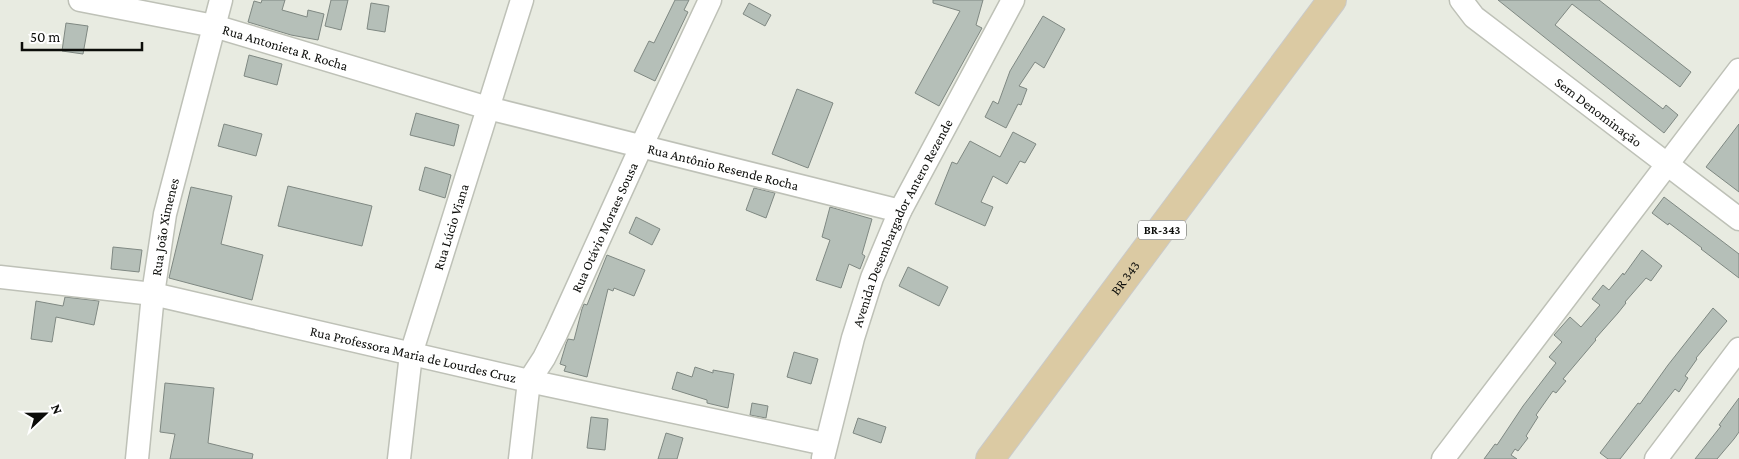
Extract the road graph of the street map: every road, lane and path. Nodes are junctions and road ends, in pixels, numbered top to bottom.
1 (80, 0) edge
2 (221, 0) edge
3 (522, 0) edge
4 (710, 0) edge
5 (1013, 0) edge
6 (1332, 0) edge
7 (1461, 0) edge
8 (214, 26) junction
9 (1739, 70) edge
10 (488, 108) junction
11 (640, 147) junction
12 (1667, 165) junction
13 (900, 211) junction
14 (1739, 219) edge
15 (0, 277) edge
16 (153, 294) junction
17 (1739, 349) edge
18 (411, 354) junction
19 (529, 381) junction
20 (824, 451) edge
21 (137, 459) edge
22 (399, 459) edge
23 (520, 459) edge
24 (990, 459) edge
25 (1443, 459) edge
26 (1656, 459) edge

1 - 8 street, Rua Antonieta R. Rocha
2 - 8 street, Rua João Ximenes
3 - 10 street, Rua Lúcio Viana
4 - 11 street, Rua Otávio Moraes Sousa
5 - 13 street, Avenida Desembargador Antero Rezende
6 - 24 main road, BR 343 / BR-343
7 - 12 street, Sem Denominação
8 - 10 street, Rua Antonieta R. Rocha
8 - 16 street, Rua João Ximenes
9 - 12 street
10 - 11 street, Rua Antônio Resende Rocha
10 - 18 street, Rua Lúcio Viana
11 - 13 street, Rua Antônio Resende Rocha
11 - 19 street, Rua Otávio Moraes Sousa
12 - 14 street, Sem Denominação
12 - 25 street
13 - 20 street, Avenida Desembargador Antero Rezende
15 - 16 street, Rua Professora Maria de Lourdes Cruz
16 - 18 street, Rua Professora Maria de Lourdes Cruz
16 - 21 street, Rua João Ximenes
17 - 26 street
18 - 19 street, Rua Professora Maria de Lourdes Cruz
18 - 22 street, Rua Lúcio Viana
19 - 20 street, Rua Professora Maria de Lourdes Cruz
19 - 23 street, Rua Otávio Moraes Sousa

